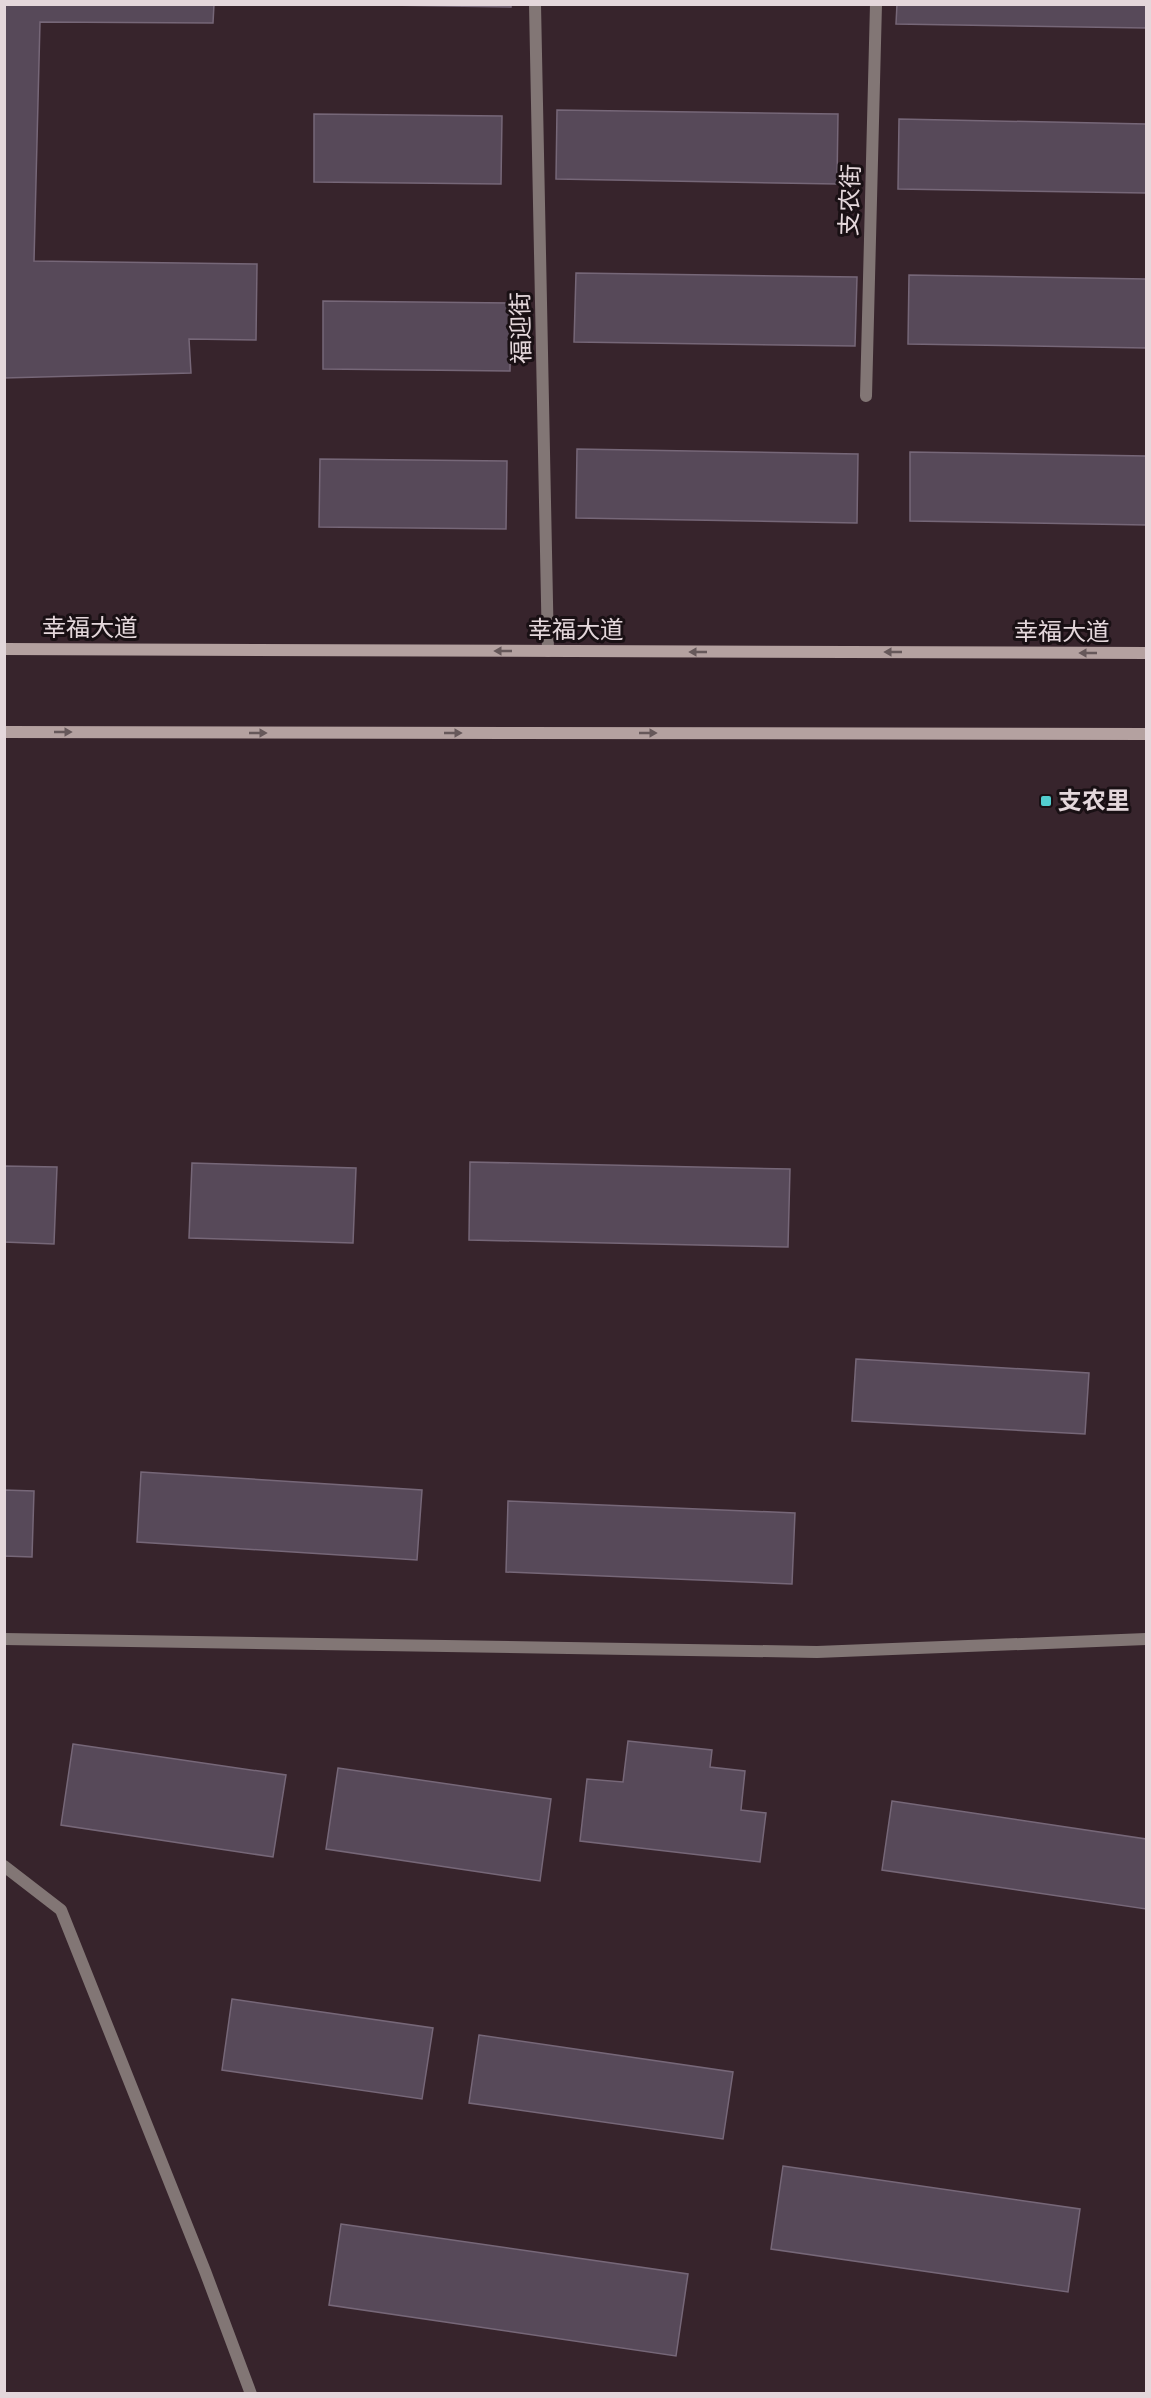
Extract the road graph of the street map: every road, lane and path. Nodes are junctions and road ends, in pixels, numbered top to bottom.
1 (535, 4) edge
2 (876, 4) edge
3 (866, 396) dead end
4 (4, 649) edge
5 (548, 651) junction
6 (1146, 653) edge
7 (4, 732) edge
8 (1146, 734) edge
9 (4, 1639) edge
10 (1146, 1639) edge
11 (4, 1866) edge
12 (251, 2394) edge

1 - 5 street, 福迎街
2 - 3 street, 支农街
5 -> 4 main road, 幸福大道
6 -> 5 main road, 幸福大道
7 -> 8 main road
9 - 10 street
11 - 12 street

